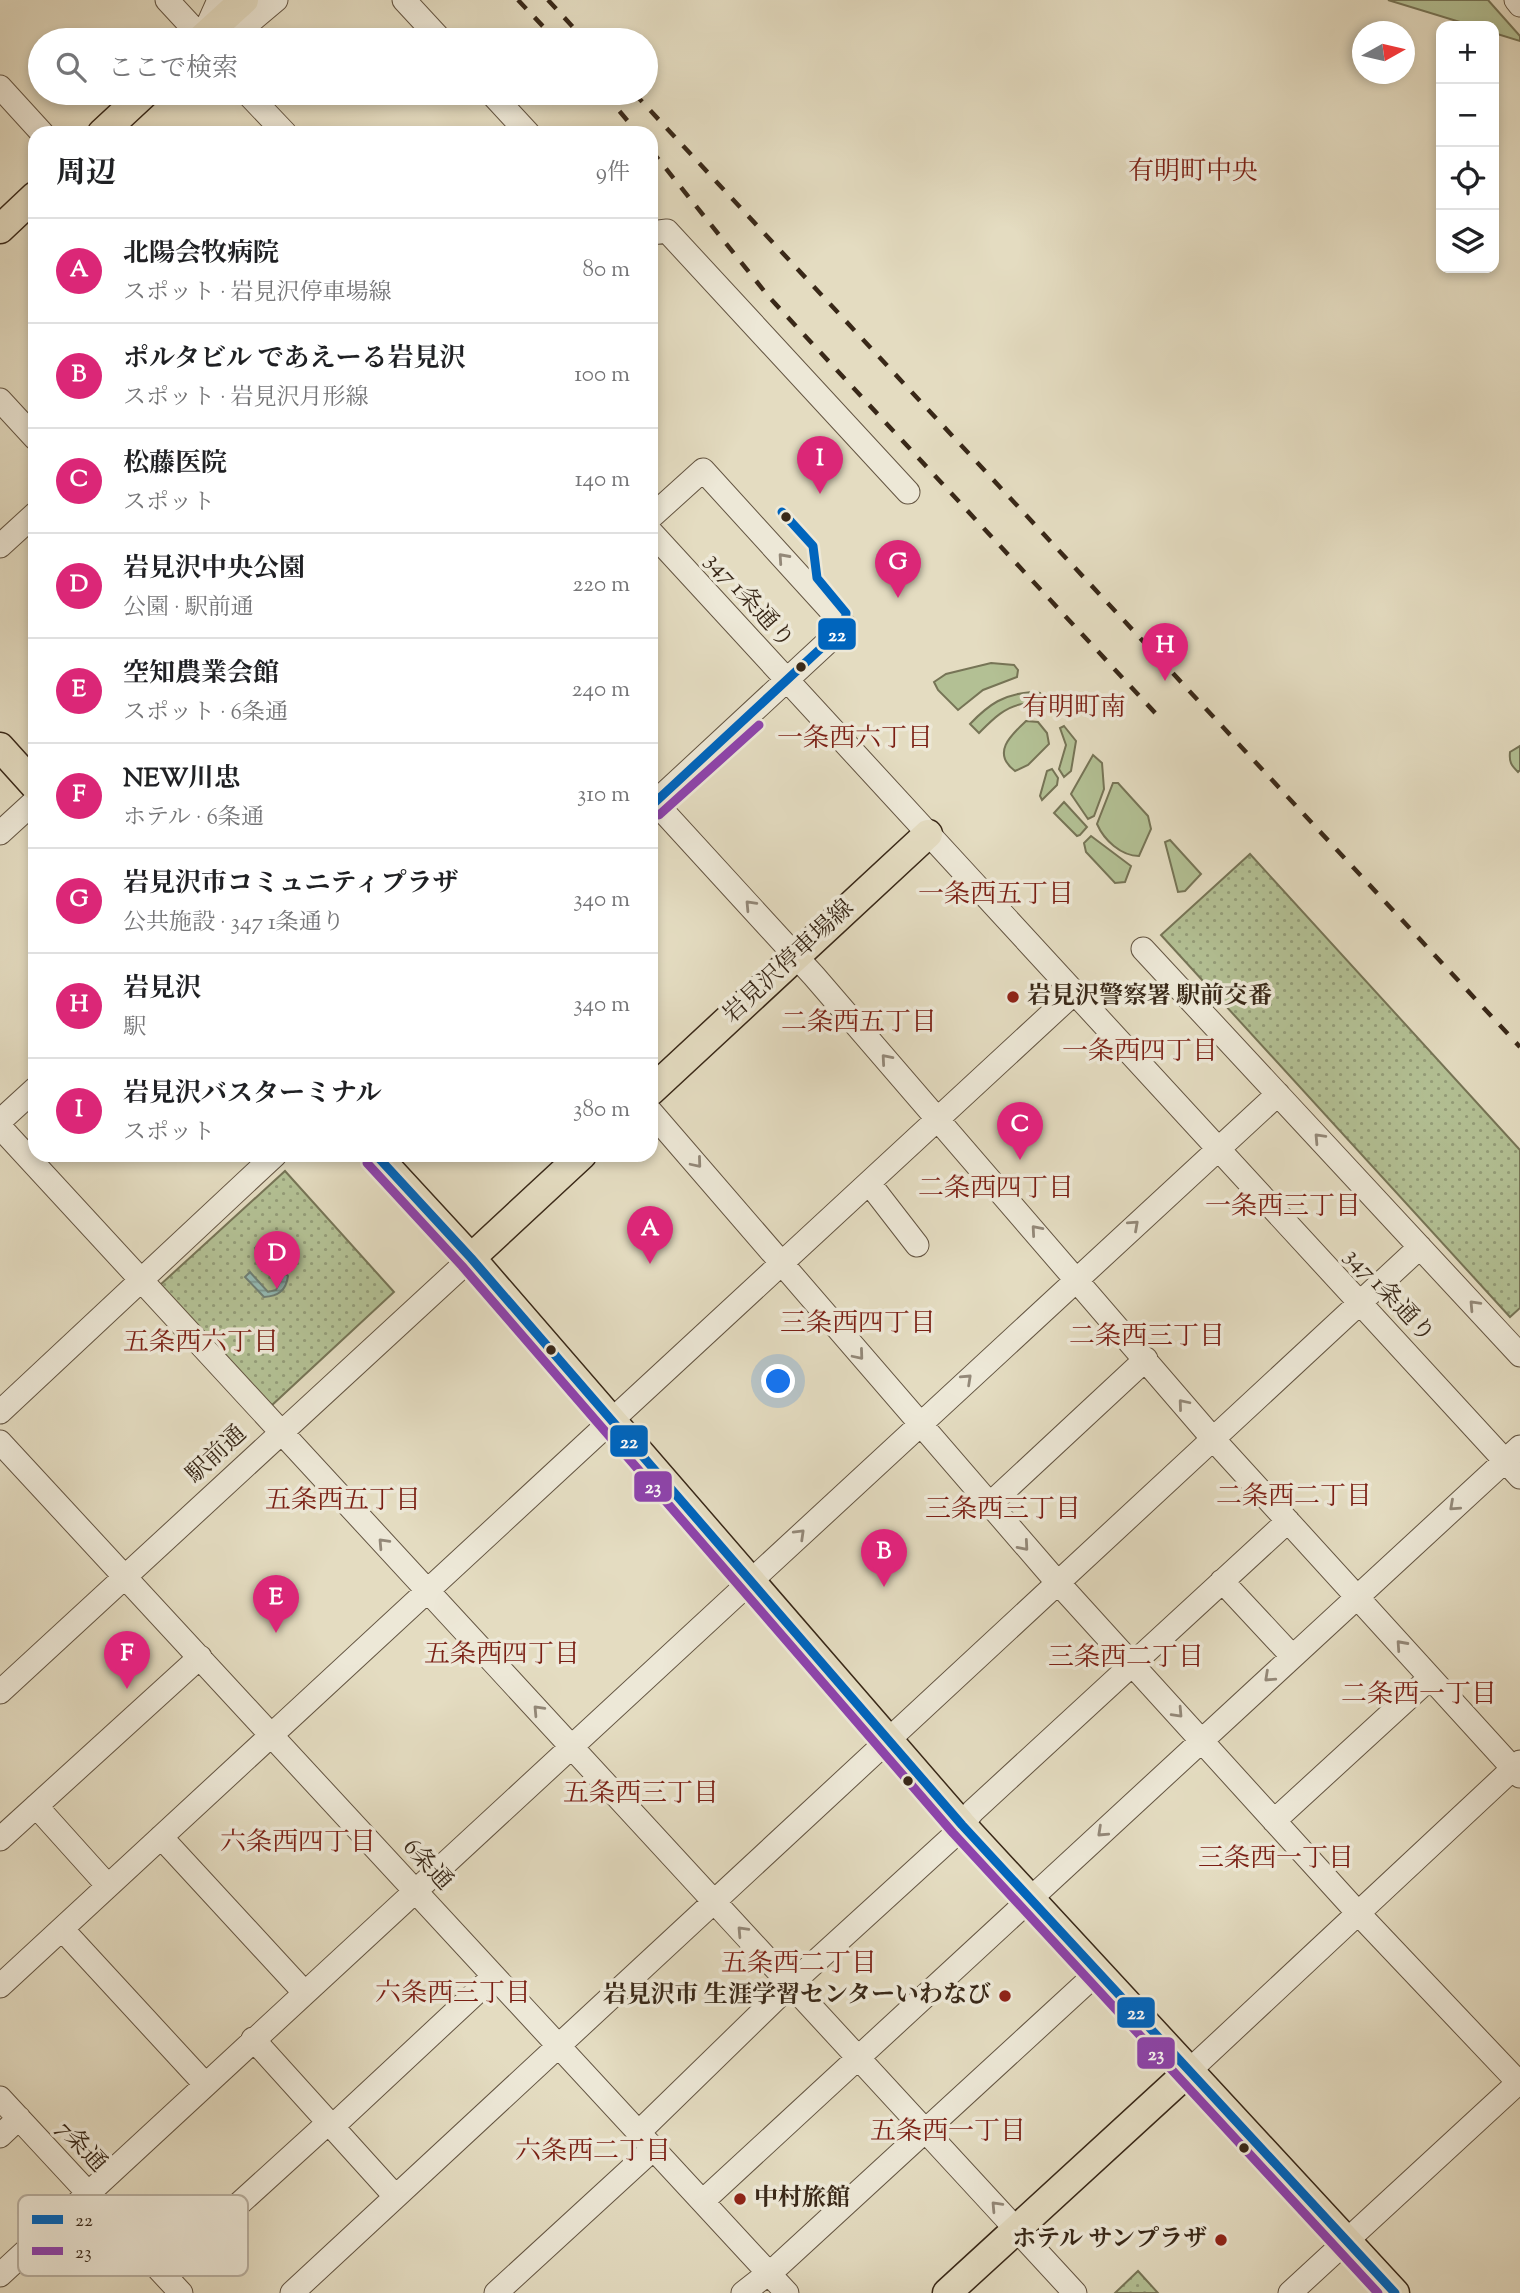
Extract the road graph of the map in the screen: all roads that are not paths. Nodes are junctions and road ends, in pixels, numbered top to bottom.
1 (167, 0) edge
2 (219, 0) edge
3 (244, 0) edge
4 (276, 0) edge
5 (404, 0) edge
6 (1516, 0) edge
7 (1520, 5) edge
8 (192, 28) edge
9 (207, 28) edge
10 (215, 28) edge
11 (243, 28) edge
12 (431, 28) edge
13 (0, 87) edge
14 (132, 105) edge
15 (258, 105) edge
16 (502, 105) edge
17 (36, 126) edge
18 (110, 126) edge
19 (278, 126) edge
20 (522, 126) edge
21 (28, 203) edge
22 (0, 229) edge
23 (658, 232) edge
24 (0, 400) edge
25 (28, 430) edge
26 (908, 492) dead end
27 (658, 511) edge
28 (28, 520) edge
29 (658, 540) edge
30 (0, 546) edge
31 (786, 682) junction
32 (0, 747) edge
33 (28, 778) edge
34 (658, 797) edge
35 (28, 808) edge
36 (658, 808) edge
37 (0, 834) edge
38 (928, 834) junction
39 (1143, 949) dead end
40 (796, 956) junction
41 (1074, 993) junction
42 (658, 1084) edge
43 (1278, 1094) junction
44 (28, 1095) edge
45 (937, 1118) junction
46 (658, 1120) edge
47 (0, 1121) edge
48 (0, 1127) edge
49 (1218, 1149) junction
50 (28, 1157) edge
51 (32, 1162) edge
52 (267, 1162) edge
53 (382, 1162) edge
54 (574, 1162) edge
55 (869, 1183) junction
56 (917, 1245) dead end
57 (1420, 1247) junction
58 (471, 1258) junction
59 (782, 1264) junction
60 (1076, 1277) junction
61 (141, 1280) junction
62 (1361, 1304) junction
63 (1520, 1355) edge
64 (1146, 1359) junction
65 (0, 1412) edge
66 (611, 1421) junction
67 (919, 1425) junction
68 (280, 1433) junction
69 (1214, 1440) junction
70 (0, 1442) edge
71 (1515, 1461) edge
72 (989, 1505) junction
73 (1287, 1521) junction
74 (125, 1575) junction
75 (751, 1581) junction
76 (1222, 1581) junction
77 (1058, 1583) junction
78 (427, 1591) junction
79 (1356, 1595) junction
80 (1291, 1655) junction
81 (200, 1657) junction
82 (1133, 1665) junction
83 (1430, 1678) junction
84 (0, 1692) edge
85 (271, 1735) junction
86 (1202, 1738) junction
87 (887, 1741) junction
88 (571, 1746) junction
89 (1518, 1769) edge
90 (36, 1806) junction
91 (1274, 1821) junction
92 (962, 1825) junction
93 (161, 1837) junction
94 (0, 1839) edge
95 (108, 1886) junction
96 (415, 1890) junction
97 (1030, 1899) junction
98 (714, 1902) junction
99 (1357, 1912) junction
100 (62, 1929) junction
101 (1098, 1972) junction
102 (494, 1976) junction
103 (792, 1984) junction
104 (0, 1986) edge
105 (304, 1992) junction
106 (253, 2039) junction
107 (558, 2046) junction
108 (859, 2058) junction
109 (1188, 2072) junction
110 (204, 2083) junction
111 (1519, 2083) edge
112 (0, 2098) edge
113 (19, 2118) junction
114 (330, 2125) junction
115 (926, 2131) junction
116 (0, 2136) edge
117 (646, 2141) junction
118 (88, 2192) junction
119 (85, 2195) edge
120 (91, 2195) edge
121 (395, 2196) junction
122 (248, 2198) edge
123 (703, 2201) junction
124 (1016, 2228) junction
125 (1347, 2241) junction
126 (18, 2258) edge
127 (768, 2273) junction
128 (0, 2275) edge
129 (166, 2276) edge
130 (181, 2293) edge
131 (292, 2293) edge
132 (496, 2293) edge
133 (743, 2293) edge
134 (787, 2293) edge
135 (947, 2293) edge
136 (1074, 2293) edge
137 (1290, 2293) edge
138 (1395, 2293) edge

1 - 8 street
2 - 9 street
3 - 10 main road
4 - 11 street
5 - 12 street
6 - 7 street
13 - 17 street
14 - 18 main road
15 - 19 street
16 - 20 street
21 - 22 main road
23 - 26 street
24 - 25 street
31 -> 27 street
28 - 30 street
29 - 31 street, 347 1条通り
31 - 34 street
31 - 38 street, 347 1条通り
32 - 33 main road
35 - 37 street
40 -> 36 street
38 - 40 main road, 岩見沢停車場線
38 - 41 street, 347 1条通り
39 - 43 street
40 - 42 main road, 岩見沢停車場線
45 -> 40 street
41 - 45 street
41 - 49 street, 347 1条通り
43 - 49 street
57 -> 43 street
44 - 47 street
45 - 55 street
60 -> 45 street
46 -> 59 street
48 - 50 street
60 -> 49 street
49 - 62 street, 347 1条通り
51 - 61 street
52 - 61 street
53 - 58 main road
54 - 58 main road
55 - 56 street
55 - 59 street
57 - 62 street
63 -> 57 street
58 - 66 main road
58 - 68 street, 駅前通
59 - 66 street
59 -> 67 street
60 - 64 street
67 -> 60 street
61 - 65 street
61 - 68 street
62 - 69 street
62 - 71 street, 347 1条通り
69 -> 64 street
64 - 72 street
66 - 75 main road
66 - 78 street
67 - 72 street
75 -> 67 street
68 - 74 street, 駅前通
78 -> 68 street
69 - 73 street
69 - 77 street
70 - 74 street, 6条通
71 -> 79 street
72 -> 77 street
73 - 76 street
73 - 79 street
74 - 81 street, 6条通
74 - 84 street, 駅前通
75 - 87 main road
75 - 88 street
76 - 80 street
76 - 82 street
77 - 82 street
77 - 87 street
78 - 85 street
88 -> 78 street
79 - 80 street
83 -> 79 street
80 -> 86 street
81 - 85 street, 6条通
81 - 90 street
82 -> 86 street
82 - 92 street
83 - 89 street
83 - 91 street
85 - 93 street
85 - 96 street, 6条通
86 - 91 street
86 -> 97 street
87 - 92 main road
87 - 98 street
88 - 96 street
88 - 98 street
89 - 99 street
90 - 94 street
90 - 95 street
91 - 99 street
92 - 97 main road
92 - 103 street
93 - 95 street
93 - 105 street
95 - 100 street
96 - 102 street, 6条通
96 - 105 street
97 - 101 main road
97 - 108 street
103 -> 98 street
98 - 107 street
99 - 109 street
99 - 111 street
100 - 104 street
100 - 110 street
101 - 109 main road
101 - 115 street
102 - 107 street, 6条通
102 - 114 street
103 - 108 street
103 - 117 street
105 - 106 street
106 - 110 street
106 - 114 street
107 - 117 street, 6条通
107 - 121 street
108 - 115 street
108 - 123 street
109 - 124 main road
109 - 125 main road
110 - 118 street
111 - 125 street
112 - 113 street, 7条通
113 - 116 street
113 - 118 street, 7条通
114 - 121 street
114 - 122 street
124 -> 115 street
115 - 127 street
117 - 123 street, 6条通
117 - 132 street
118 - 119 street
118 - 120 street, 7条通
121 - 131 street
123 - 127 street, 6条通
124 - 135 main road
124 - 136 street
125 - 137 street
125 - 138 main road
126 - 128 street
127 - 133 street
127 - 134 street, 6条通
129 - 130 street, 7条通

